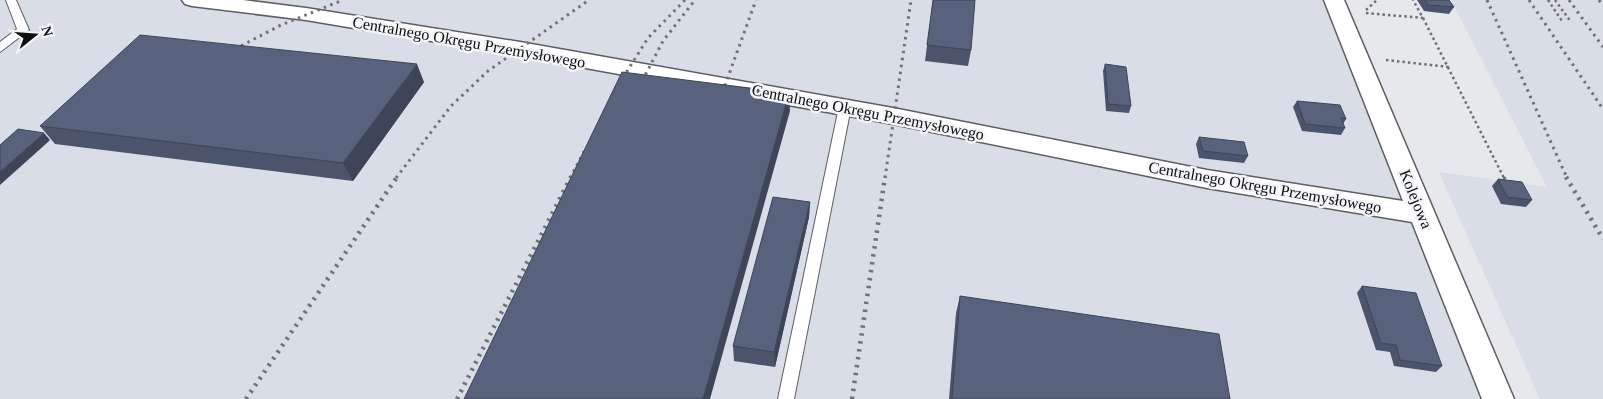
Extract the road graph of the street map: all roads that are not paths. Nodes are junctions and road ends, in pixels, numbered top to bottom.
1 (11, 0) edge
2 (192, 0) edge
3 (1334, 0) edge
4 (0, 48) edge
5 (845, 107) junction
6 (1423, 214) junction
7 (786, 399) edge
8 (1498, 399) edge

1 - 4 lane
2 - 5 street, Centralnego Okręgu Przemysłowego
3 - 6 street, Kolejowa
5 - 6 street, Centralnego Okręgu Przemysłowego
5 - 7 lane
6 - 8 street, Kolejowa

